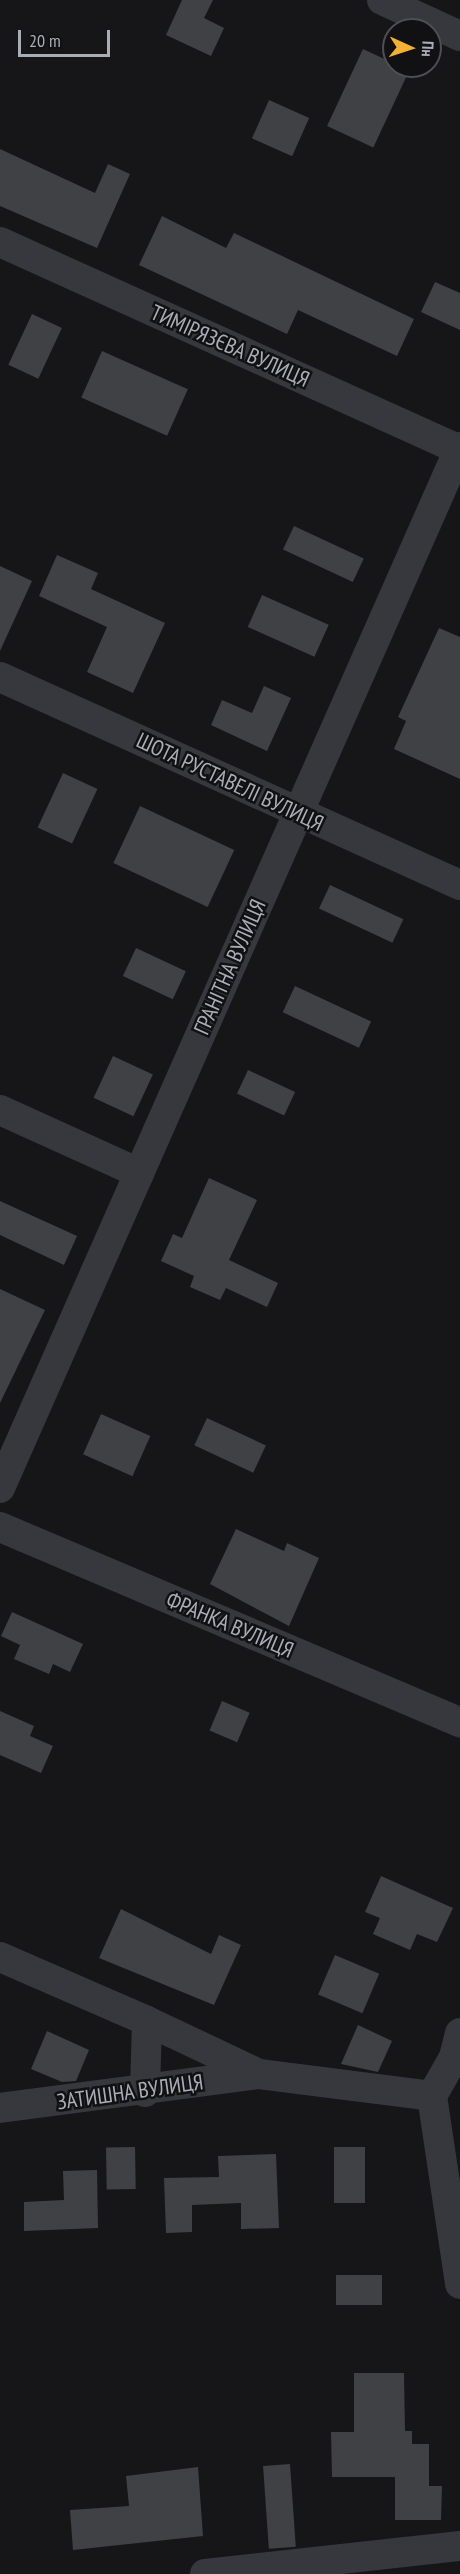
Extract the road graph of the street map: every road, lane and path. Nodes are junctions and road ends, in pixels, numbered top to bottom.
1 (382, 0) edge
2 (460, 36) edge
3 (0, 242) edge
4 (460, 449) edge
5 (0, 677) edge
6 (298, 814) junction
7 (460, 885) edge
8 (0, 1110) edge
9 (139, 1173) junction
10 (0, 1488) edge
11 (0, 1527) edge
12 (460, 1722) edge
13 (0, 1957) edge
14 (147, 2021) junction
15 (460, 2033) edge
16 (259, 2074) junction
17 (145, 2092) junction
18 (432, 2096) junction
19 (0, 2108) edge
20 (460, 2284) edge
21 (460, 2546) edge
22 (205, 2574) edge

1 - 2 street
3 - 4 street, ТИМІРЯЗЄВА ВУЛИЦЯ
4 - 6 street, ГРАНІТНА ВУЛИЦЯ
5 - 6 street, ШОТА РУСТАВЕЛІ ВУЛИЦЯ
6 - 7 street, ШОТА РУСТАВЕЛІ ВУЛИЦЯ
6 - 9 street, ГРАНІТНА ВУЛИЦЯ
8 - 9 street
9 - 10 street, ГРАНІТНА ВУЛИЦЯ
11 - 12 street, ФРАНКА ВУЛИЦЯ
13 - 14 street
14 - 16 street
14 - 17 street
15 - 18 street
16 - 17 street, ЗАТИШНА ВУЛИЦЯ
16 - 18 street
17 - 19 street, ЗАТИШНА ВУЛИЦЯ
18 - 20 street
21 - 22 street

